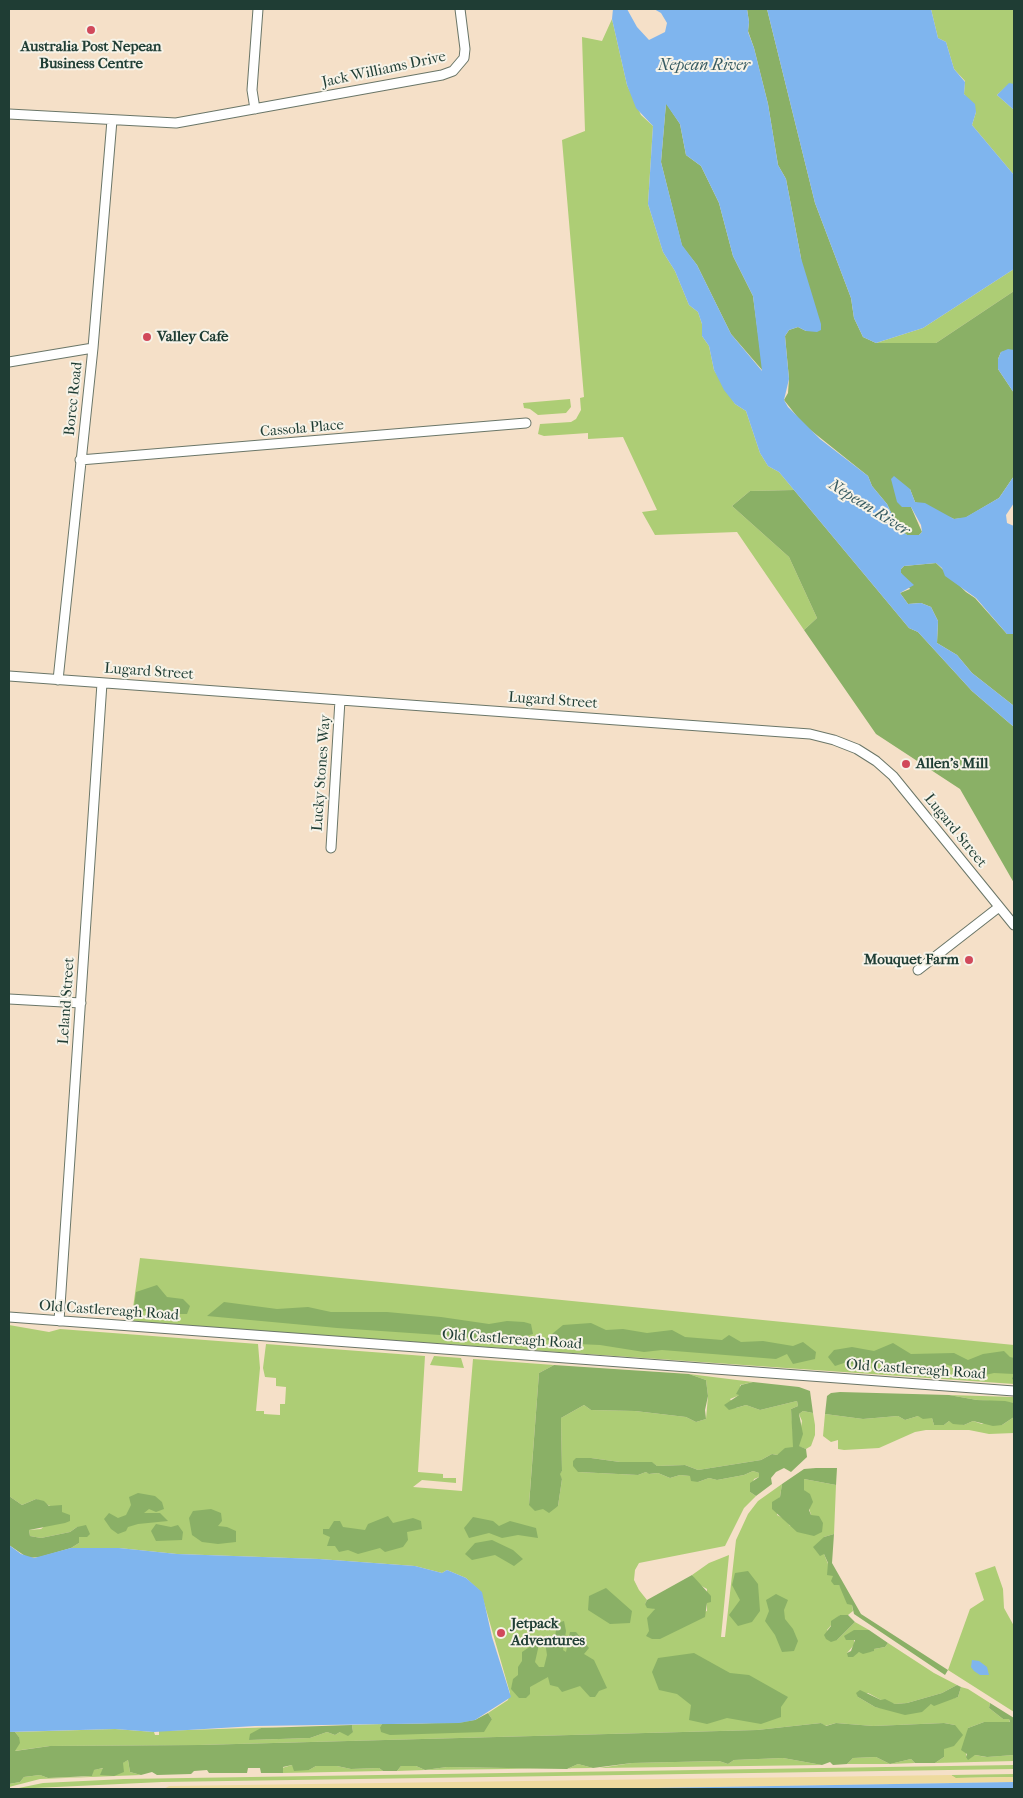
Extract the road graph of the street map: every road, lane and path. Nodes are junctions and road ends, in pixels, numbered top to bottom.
1 (258, 9) edge
2 (460, 9) edge
3 (255, 109) junction
4 (9, 114) edge
5 (112, 120) junction
6 (93, 348) junction
7 (9, 362) edge
8 (526, 423) dead end
9 (80, 460) junction
10 (9, 676) edge
11 (58, 680) junction
12 (102, 683) junction
13 (340, 700) junction
14 (331, 848) dead end
15 (1000, 907) junction
16 (1014, 925) edge
17 (918, 970) dead end
18 (9, 999) edge
19 (81, 1003) junction
20 (9, 1317) edge
21 (59, 1321) junction
22 (1014, 1391) edge

1 - 3 street
2 - 3 street, Jack Williams Drive
3 - 5 street, Jack Williams Drive
4 - 5 street, Jack Williams Drive
5 - 6 street, Borec Road
6 - 7 street
6 - 9 street, Borec Road
8 - 9 street, Cassola Place
9 - 11 street, Borec Road
10 - 11 street, Lugard Street
11 - 12 street, Lugard Street
12 - 13 street, Lugard Street
12 - 19 street, Leland Street
13 - 14 street, Lucky Stones Way
13 - 15 street, Lugard Street
15 - 16 street, Lugard Street
15 - 17 street
18 - 19 street
19 - 21 street, Leland Street
20 - 21 street, Old Castlereagh Road
21 - 22 street, Old Castlereagh Road

